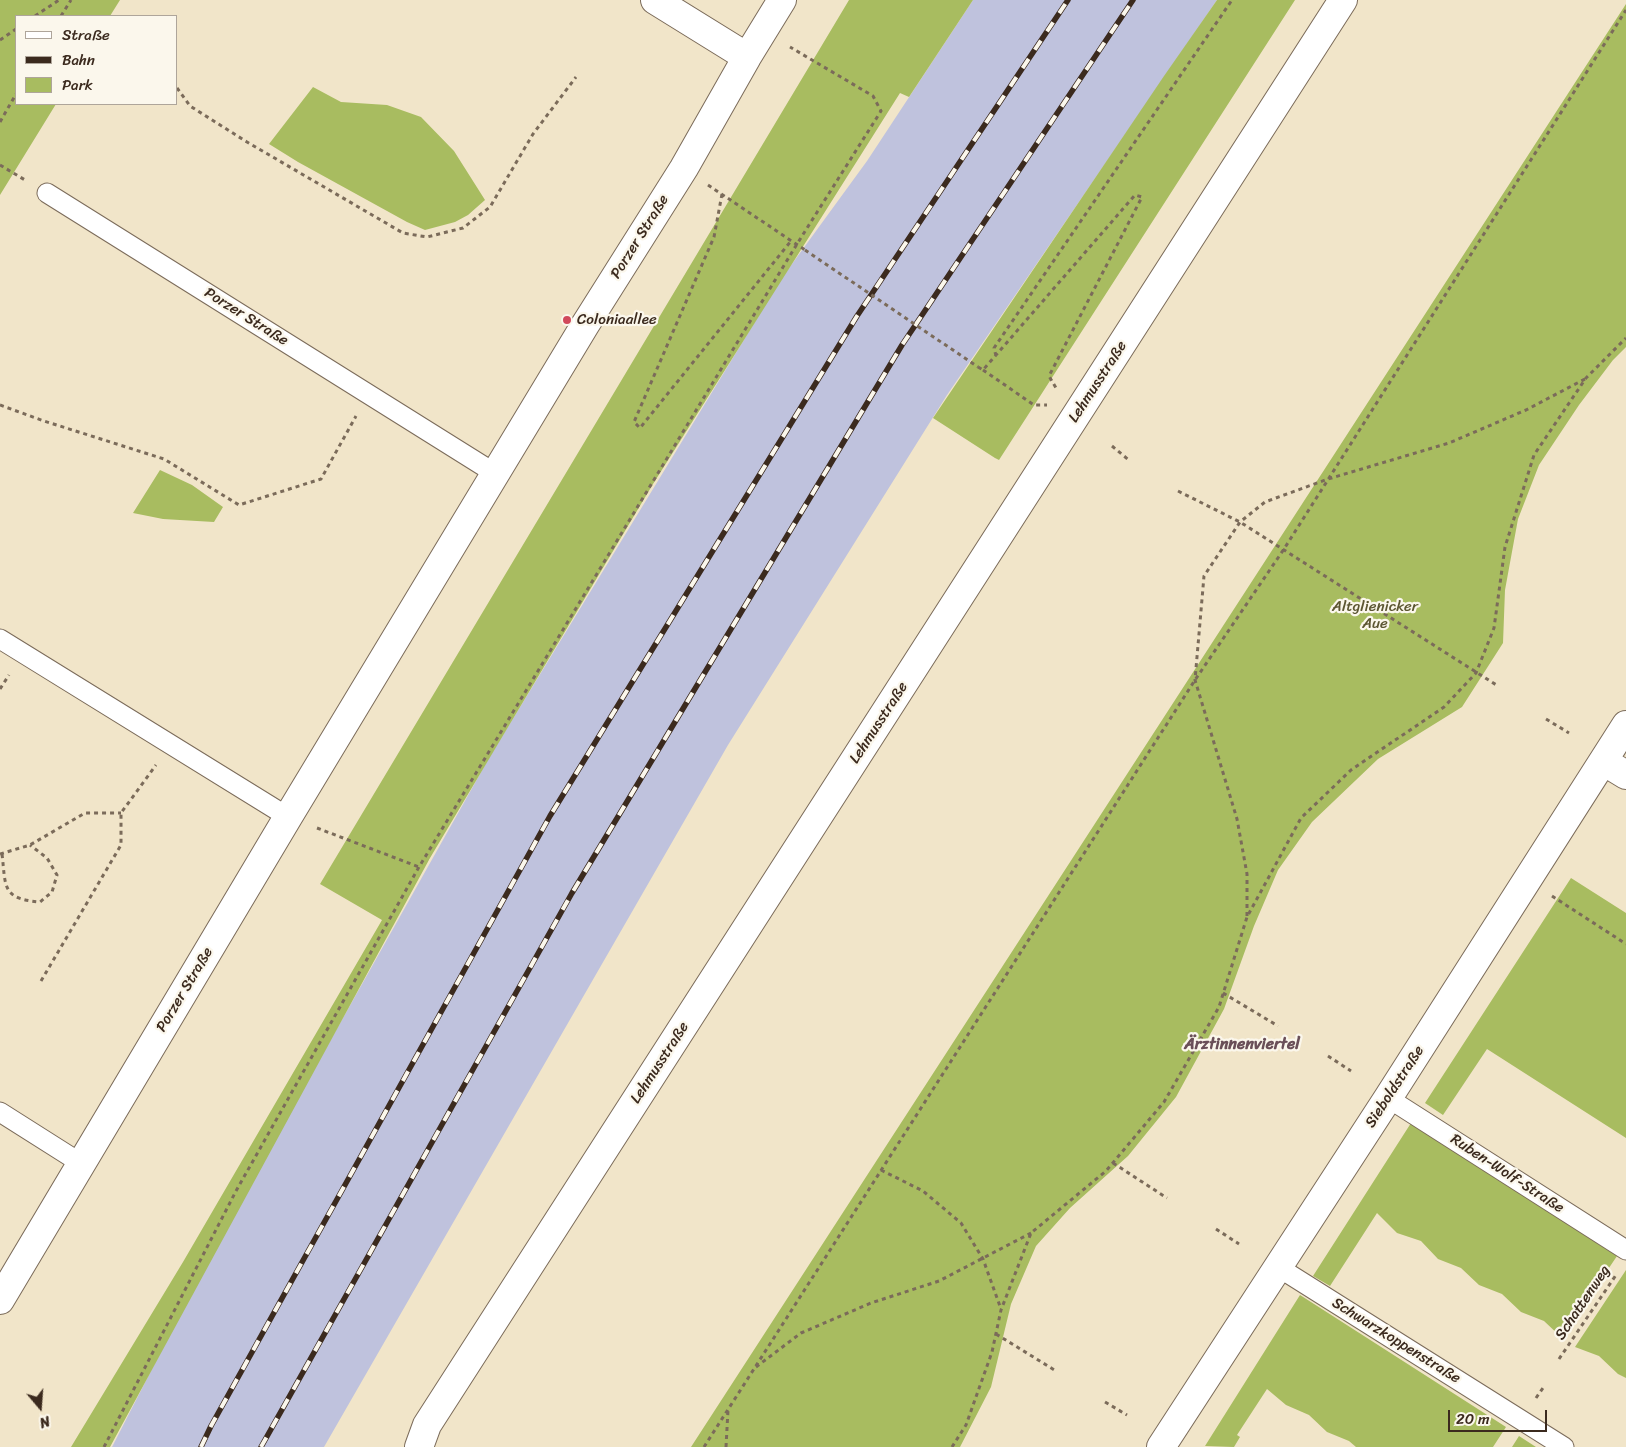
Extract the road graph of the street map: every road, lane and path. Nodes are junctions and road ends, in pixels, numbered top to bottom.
1 (59, 0) edge
2 (71, 0) edge
3 (655, 0) edge
4 (782, 0) edge
5 (1232, 0) edge
6 (1343, 0) edge
7 (1626, 10) edge
8 (36, 15) edge
9 (63, 15) edge
10 (15, 30) edge
11 (764, 30) junction
12 (0, 40) edge
13 (747, 57) junction
14 (576, 77) dead end
15 (178, 89) edge
16 (15, 96) edge
17 (0, 122) edge
18 (47, 193) dead end
19 (791, 241) junction
20 (797, 244) junction
21 (1626, 338) edge
22 (996, 356) junction
23 (983, 370) junction
24 (1586, 378) junction
25 (1056, 388) dead end
26 (368, 394) junction
27 (0, 405) edge
28 (1048, 405) dead end
29 (1112, 446) dead end
30 (1130, 461) dead end
31 (496, 474) junction
32 (1328, 479) junction
33 (1178, 490) dead end
34 (1240, 522) junction
35 (1284, 549) junction
36 (0, 639) edge
37 (1476, 672) junction
38 (1195, 680) junction
39 (1498, 686) dead end
40 (1546, 719) dead end
41 (1626, 724) edge
42 (1569, 734) dead end
43 (171, 744) junction
44 (1603, 761) junction
45 (1626, 775) edge
46 (121, 812) junction
47 (288, 817) junction
48 (346, 839) dead end
49 (30, 845) junction
50 (1, 854) edge
51 (419, 867) junction
52 (1550, 894) dead end
53 (1247, 917) junction
54 (1626, 944) edge
55 (41, 981) dead end
56 (1224, 993) junction
57 (1278, 1026) dead end
58 (1328, 1056) dead end
59 (1351, 1071) dead end
60 (1388, 1098) junction
61 (0, 1112) edge
62 (1113, 1163) junction
63 (82, 1164) junction
64 (881, 1170) junction
65 (1167, 1198) dead end
66 (1216, 1229) dead end
67 (1031, 1232) junction
68 (1239, 1244) dead end
69 (983, 1259) junction
70 (1623, 1259) edge
71 (1278, 1267) junction
72 (0, 1300) edge
73 (1001, 1310) junction
74 (996, 1334) junction
75 (1559, 1359) dead end
76 (754, 1369) junction
77 (1056, 1371) dead end
78 (1106, 1402) dead end
79 (728, 1409) junction
80 (1127, 1415) dead end
81 (1168, 1444) edge
82 (104, 1447) edge
83 (419, 1447) edge
84 (704, 1447) edge
85 (726, 1447) edge
86 (952, 1447) edge
87 (1564, 1447) edge

1 - 8 path
2 - 9 path
3 - 13 street
4 - 11 street, Porzer Straße
5 - 22 path
6 - 83 street, Lehmusstraße
7 - 32 path
10 - 12 path
11 - 13 street, Porzer Straße
11 - 20 path
13 - 31 street, Porzer Straße
14 - 15 path
16 - 17 path
18 - 26 lane, Porzer Straße
19 - 19 path
19 - 20 path
20 - 23 path, bridge
20 - 51 path
21 - 24 path
22 - 23 path
22 - 25 path
23 - 28 path
24 - 32 path
24 - 37 path
26 - 27 path
26 - 31 lane, Porzer Straße
29 - 30 path
31 - 47 street, Porzer Straße
32 - 34 path
32 - 35 path
33 - 34 path
34 - 35 path
34 - 38 path
35 - 37 path
35 - 38 path
36 - 43 lane
37 - 39 path
37 - 53 path
38 - 53 path
38 - 64 path
40 - 42 path
41 - 44 street, Sieboldstraße
43 - 46 path
43 - 47 lane
44 - 45 street
44 - 60 street, Sieboldstraße
46 - 49 path
46 - 55 path
47 - 63 street, Porzer Straße
48 - 51 path
49 - 50 path
49 - 50 path
51 - 82 path
52 - 54 path
53 - 56 path
56 - 57 path
56 - 62 path
58 - 59 path
60 - 70 lane, Ruben-Wolf-Straße
60 - 71 street, Sieboldstraße
61 - 63 lane
62 - 65 path
62 - 67 path
63 - 72 street, Porzer Straße
64 - 69 path
64 - 76 path
66 - 68 path
67 - 69 path
67 - 73 path
69 - 73 path
69 - 76 path
70 - 75 path, Schattenweg
71 - 81 street, Sieboldstraße
71 - 87 lane, Schwarzkoppenstraße
73 - 74 path
74 - 77 path
74 - 86 path
76 - 79 path
78 - 80 path
79 - 84 path
79 - 85 path

